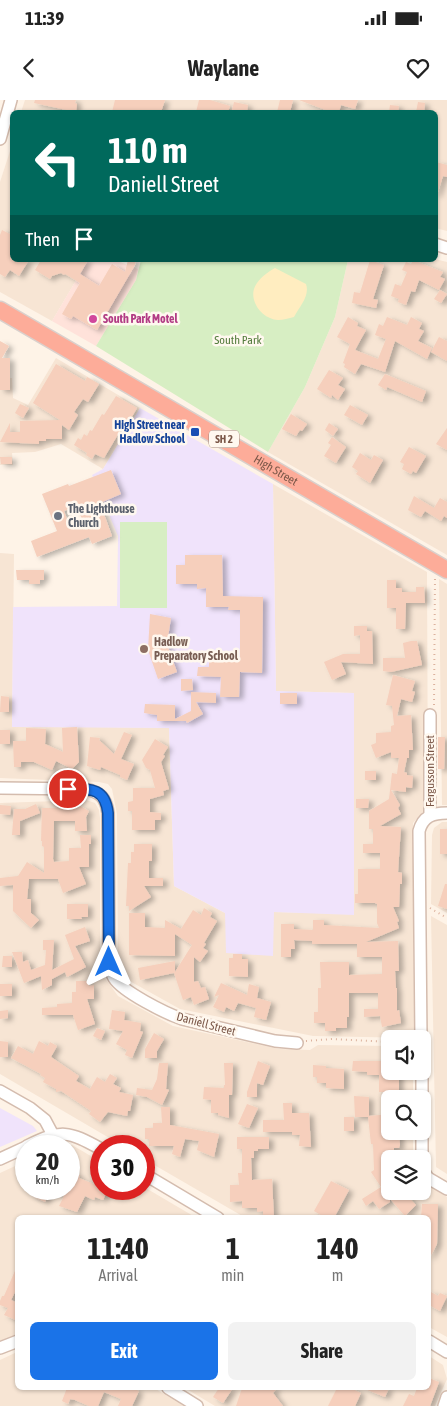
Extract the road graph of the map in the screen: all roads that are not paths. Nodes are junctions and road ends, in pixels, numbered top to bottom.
1 (11, 100) edge
2 (5, 132) edge
3 (0, 310) edge
4 (441, 566) edge
5 (430, 715) road end
6 (0, 788) edge
7 (447, 813) edge
8 (430, 815) junction
9 (421, 1030) edge
10 (296, 1043) road end
11 (0, 1091) edge
12 (53, 1135) joint
13 (73, 1135) edge
14 (15, 1152) edge
15 (0, 1159) edge
16 (431, 1180) edge
17 (155, 1181) edge
18 (447, 1189) edge
19 (213, 1215) edge
20 (15, 1342) edge
21 (431, 1342) edge
22 (0, 1348) edge
23 (447, 1352) edge
24 (171, 1390) edge
25 (447, 1397) edge
26 (197, 1406) edge
27 (444, 1406) edge

1 - 2 street
3 - 4 highway, High Street / SH 2
5 - 8 street, Fergusson Street
6 - 10 street, Daniell Street
7 - 8 street
8 - 9 street, Fergusson Street
11 - 12 street
12 - 13 street
14 - 15 street
16 - 18 street
17 - 19 street
20 - 22 street
21 - 23 street
24 - 26 street
25 - 27 street

